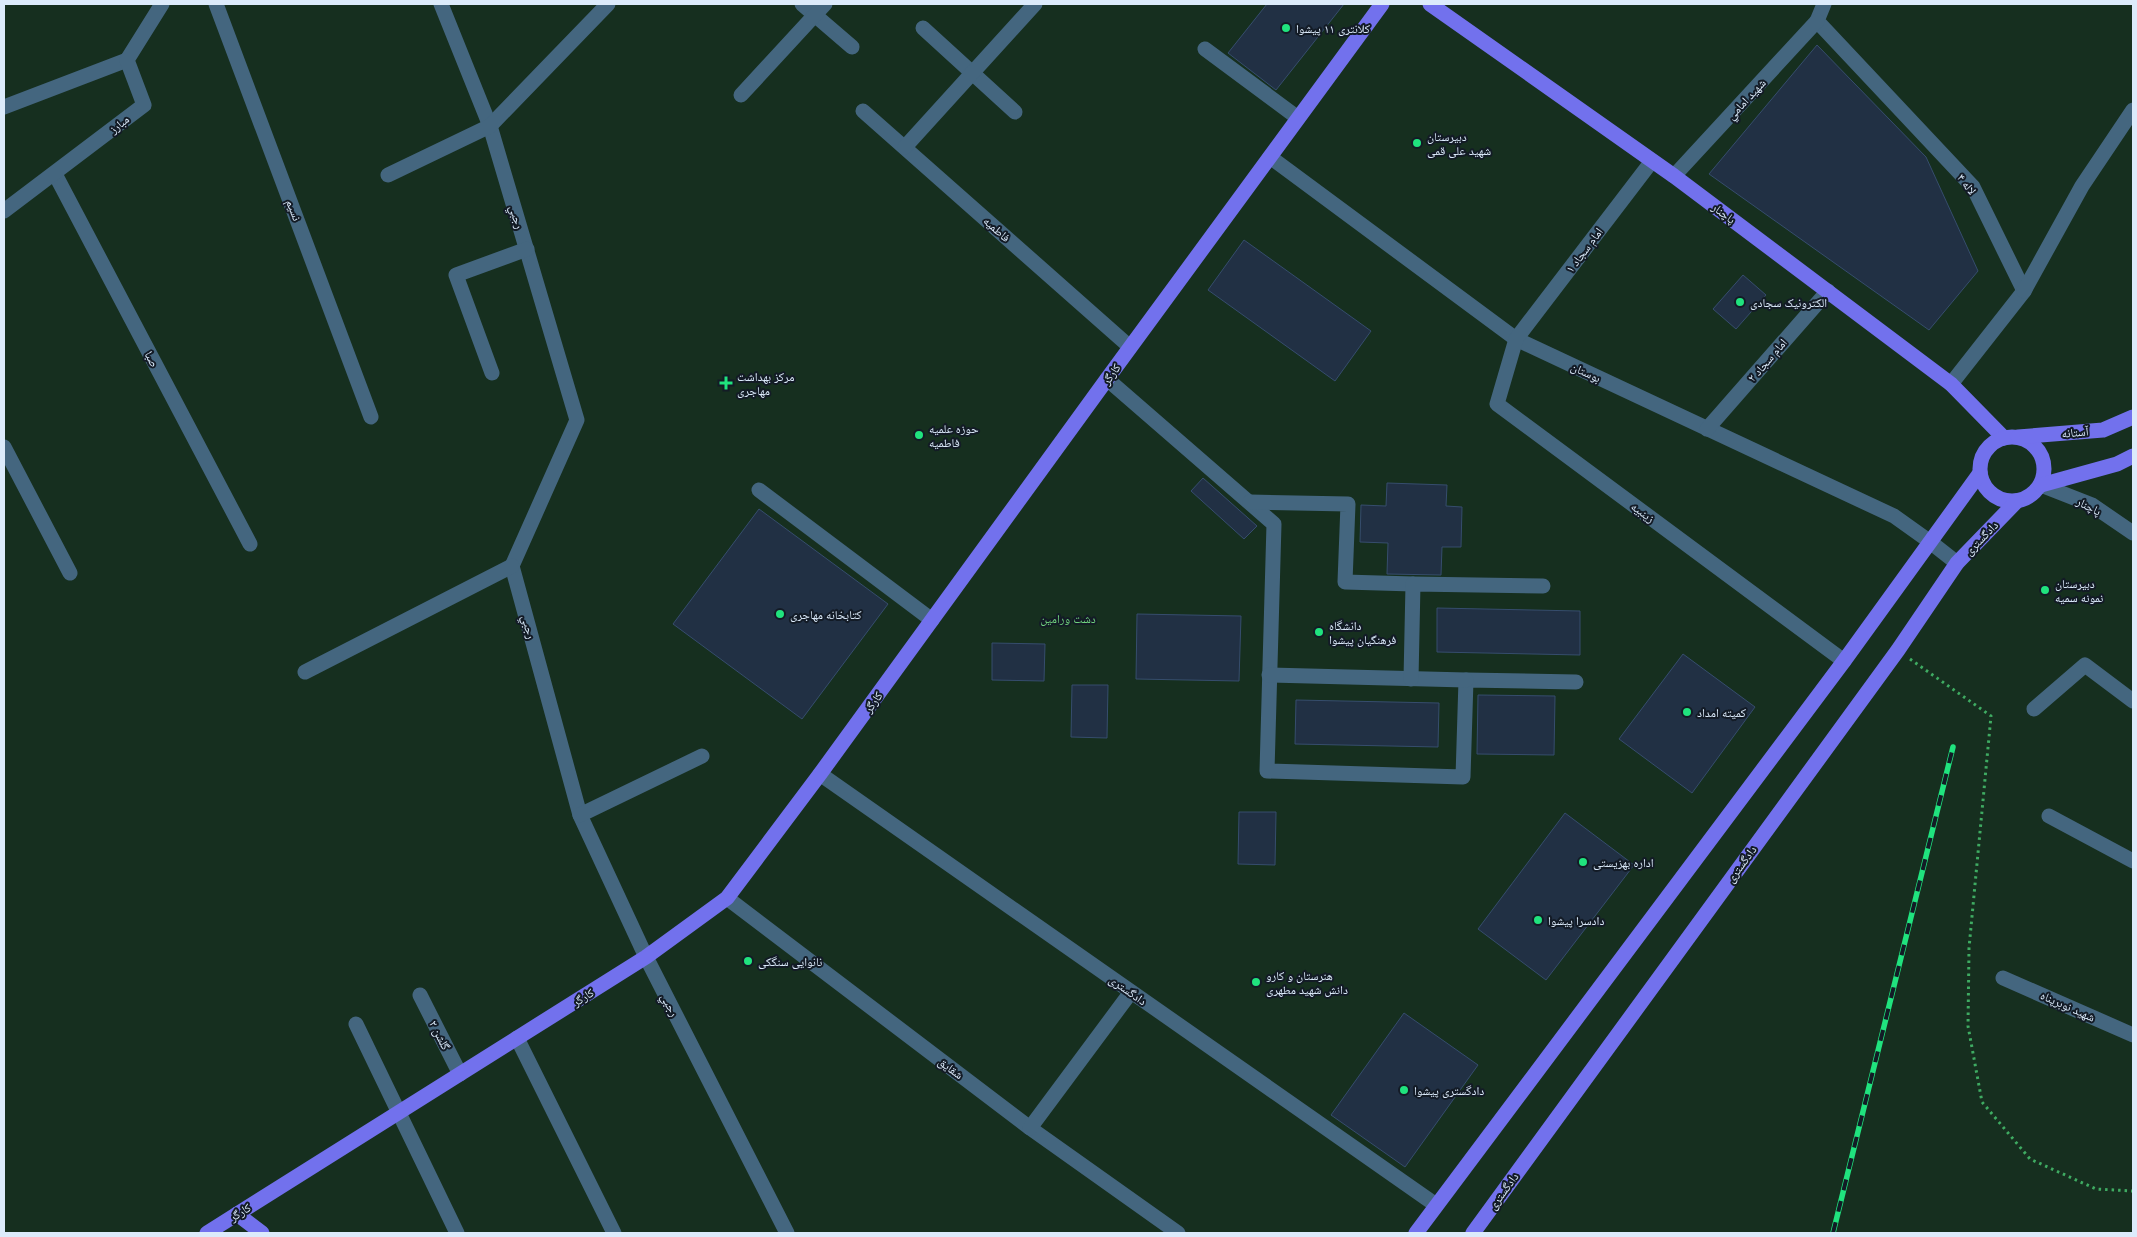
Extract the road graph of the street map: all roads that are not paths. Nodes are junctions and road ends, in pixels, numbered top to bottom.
1 (162, 4) edge
2 (216, 4) edge
3 (441, 4) edge
4 (608, 4) edge
5 (802, 4) edge
6 (1035, 4) edge
7 (1382, 4) edge
8 (1430, 4) edge
9 (1450, 4) edge
10 (1824, 4) edge
11 (820, 9) edge
12 (1456, 21) junction
13 (1817, 21) junction
14 (922, 28) dead end
15 (852, 47) dead end
16 (1205, 49) dead end
17 (127, 60) junction
18 (972, 73) junction
19 (741, 95) dead end
20 (4, 106) edge
21 (2133, 110) edge
22 (864, 111) dead end
23 (1014, 112) dead end
24 (1298, 118) junction
25 (490, 126) junction
26 (904, 148) junction
27 (1270, 157) junction
28 (1652, 161) junction
29 (55, 174) junction
30 (388, 174) dead end
31 (1674, 176) junction
32 (4, 211) edge
33 (527, 249) junction
34 (1828, 291) junction
35 (2024, 291) junction
36 (1516, 340) junction
37 (1130, 348) junction
38 (492, 373) dead end
39 (1106, 379) junction
40 (1951, 384) junction
41 (371, 417) dead end
42 (2133, 417) edge
43 (1707, 428) junction
44 (2009, 438) junction
45 (4, 447) edge
46 (2133, 456) edge
47 (1980, 473) junction
48 (2041, 485) junction
49 (759, 490) dead end
50 (2017, 501) junction
51 (1250, 502) junction
52 (2133, 534) edge
53 (1930, 541) junction
54 (250, 544) dead end
55 (1956, 563) junction
56 (512, 566) junction
57 (70, 573) dead end
58 (1413, 584) junction
59 (1543, 586) dead end
60 (932, 620) junction
61 (1844, 661) junction
62 (304, 672) dead end
63 (1269, 676) junction
64 (1411, 679) junction
65 (1466, 680) junction
66 (1576, 682) dead end
67 (2133, 701) edge
68 (2034, 708) dead end
69 (702, 756) dead end
70 (820, 774) junction
71 (580, 815) junction
72 (2049, 816) dead end
73 (2133, 861) edge
74 (727, 898) junction
75 (646, 957) junction
76 (2003, 978) dead end
77 (1131, 992) junction
78 (420, 995) dead end
79 (356, 1024) dead end
80 (2133, 1035) edge
81 (517, 1038) junction
82 (460, 1074) junction
83 (399, 1112) junction
84 (1030, 1128) junction
85 (1436, 1205) junction
86 (237, 1214) junction
87 (207, 1233) edge
88 (262, 1233) edge
89 (458, 1233) edge
90 (614, 1233) edge
91 (787, 1233) edge
92 (1178, 1233) edge
93 (1416, 1233) edge
94 (1472, 1233) edge

1 - 17 street
2 - 41 street, نسيم
3 - 25 street, رجبي
4 - 25 street
5 - 11 street
6 - 18 street
7 - 24 main road, کارگر
8 - 12 main road, پاچنار
9 - 12 main road
10 - 13 street
11 - 15 street
11 - 19 street
12 - 28 main road, پاچنار
13 - 31 street, شهيد امامي
13 - 35 street, لاله ۴
14 - 18 street
16 - 24 street
17 - 20 street
17 - 29 street, مبارز
18 - 23 street
18 - 26 street
21 - 35 street
22 - 26 street, فاطميه
24 - 27 main road, کارگر
25 - 30 street
25 - 33 street, رجبي
26 - 37 street, فاطميه
27 - 36 street, بوستان
27 - 37 main road, کارگر
28 - 31 main road, پاچنار
28 - 36 street, امام سجاد ۱
29 - 32 street, مبارز
29 - 54 street, صبا
31 - 34 main road, پاچنار
33 - 38 street
33 - 56 street, رجبي
34 - 40 main road, پاچنار
34 - 43 street, امام سجاد ۲
35 - 40 street
36 - 43 street, بوستان
36 - 61 street, زينبيه
37 - 39 main road, کارگر
39 - 51 street
39 - 60 main road, کارگر
40 - 44 main road, پاچنار
42 - 44 main road, آستانه
43 - 53 street, بوستان
44 - 47 main road
44 - 48 main road
45 - 57 street
46 - 48 main road
47 - 50 main road
47 - 53 main road
48 - 50 main road
48 - 52 street, پاچنار
49 - 60 street
50 - 55 main road, دادگستری
51 - 58 street
51 - 63 street
53 - 55 street, بوستان
53 - 61 main road
55 - 94 main road, دادگستری
56 - 62 street
56 - 71 street, رجبي
58 - 59 street
58 - 64 street
60 - 70 main road, کارگر
61 - 85 main road
63 - 64 street
63 - 65 street
64 - 65 street
65 - 66 street
67 - 68 street
69 - 71 street
70 - 74 main road, کارگر
70 - 77 street, دادگستری
71 - 75 street, رجبي
72 - 73 street
74 - 75 main road, کارگر
74 - 84 street, شقايق
75 - 81 main road, کارگر
75 - 91 street, رجبي
76 - 80 street, شهید نوبرپناه
77 - 84 street
77 - 85 street, دادگستری
78 - 82 street, گلشن ۲
79 - 83 street
81 - 82 main road, کارگر
81 - 90 street
82 - 83 main road, کارگر
83 - 86 main road, کارگر
83 - 89 street
84 - 92 street, شقايق
85 - 93 main road
86 - 87 main road, کارگر
86 - 88 main road

